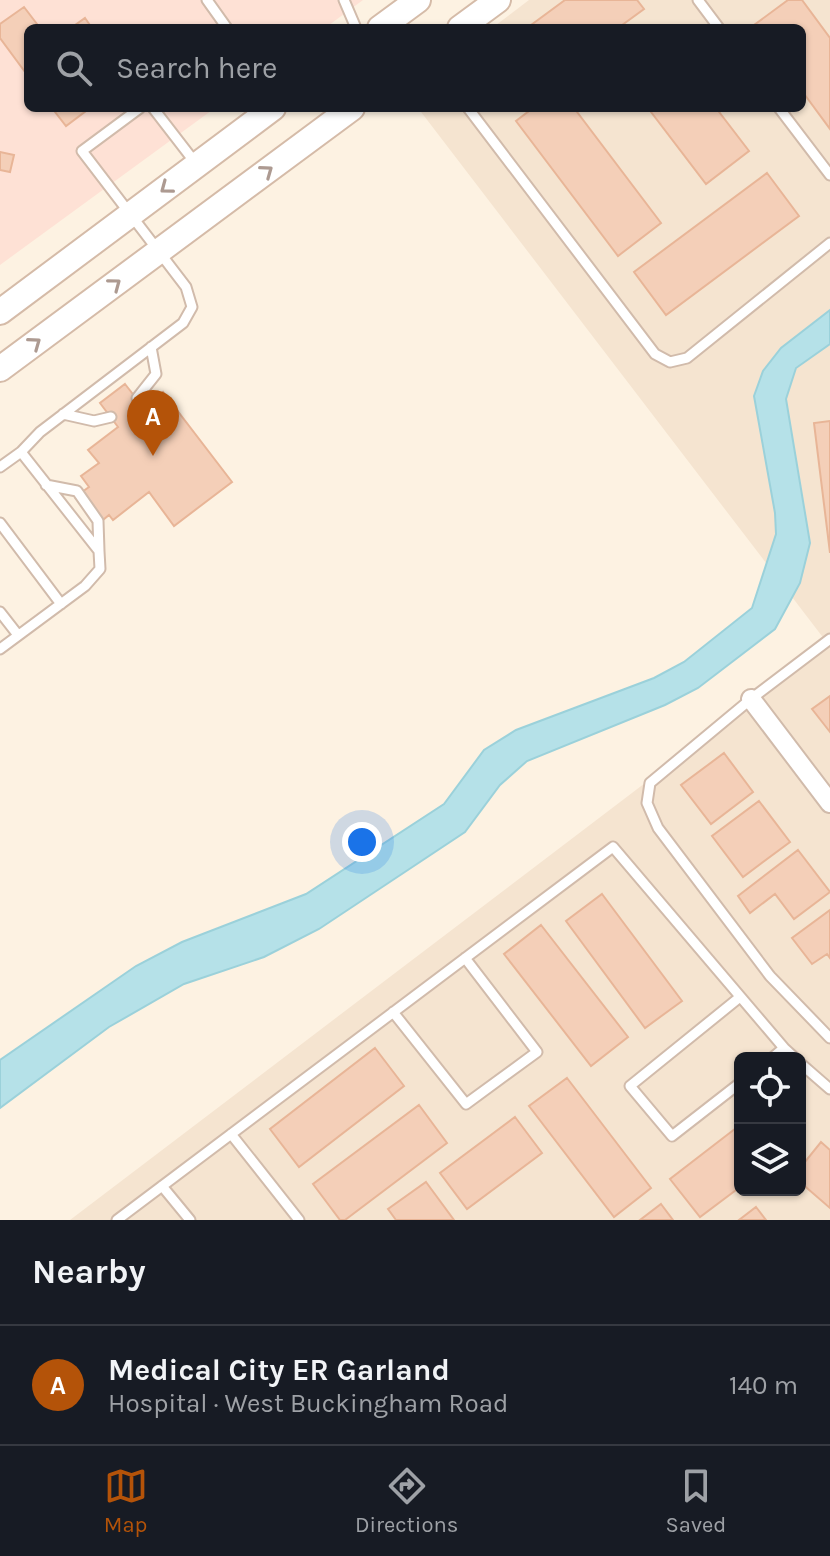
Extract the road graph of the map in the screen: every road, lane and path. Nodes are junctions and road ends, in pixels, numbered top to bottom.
1 (207, 0) edge
2 (344, 0) edge
3 (418, 0) edge
4 (498, 0) edge
5 (698, 0) edge
6 (224, 24) edge
7 (354, 24) edge
8 (395, 24) edge
9 (465, 24) edge
10 (716, 24) edge
11 (135, 112) edge
12 (156, 112) edge
13 (268, 112) edge
14 (347, 112) edge
15 (471, 112) edge
16 (782, 112) edge
17 (197, 165) junction
18 (830, 175) edge
19 (131, 214) junction
20 (830, 243) edge
21 (159, 251) junction
22 (0, 312) edge
23 (151, 347) junction
24 (0, 369) edge
25 (137, 398) dead end
26 (63, 414) junction
27 (111, 417) dead end
28 (21, 452) junction
29 (0, 467) edge
30 (46, 485) junction
31 (0, 523) edge
32 (99, 551) junction
33 (61, 604) junction
34 (0, 612) edge
35 (18, 635) junction
36 (830, 639) edge
37 (0, 649) edge
38 (751, 699) junction
39 (830, 803) edge
40 (465, 958) junction
41 (740, 997) junction
42 (393, 1012) junction
43 (830, 1038) edge
44 (784, 1048) junction
45 (779, 1052) edge
46 (788, 1052) edge
47 (806, 1068) edge
48 (734, 1088) edge
49 (830, 1089) edge
50 (231, 1134) junction
51 (162, 1186) junction
52 (117, 1220) edge
53 (190, 1220) edge
54 (299, 1220) edge

1 - 6 lane
2 - 7 lane
3 - 8 main road
4 - 9 main road
5 - 10 lane
11 - 19 lane
12 - 17 lane
13 - 17 main road
21 -> 14 main road
15 - 20 lane
16 - 18 lane
17 -> 19 main road
19 - 21 lane
19 - 22 main road
21 - 23 lane
24 -> 21 main road
23 - 25 lane
23 - 26 lane
26 - 27 lane
26 - 28 lane
28 - 29 lane
28 - 30 lane
30 - 32 lane
30 - 32 lane
31 - 33 lane
32 - 33 lane
33 - 35 lane
34 - 35 lane
35 - 37 lane
36 - 38 lane
38 - 39 street
38 - 43 lane
40 - 41 lane
40 - 42 lane
40 - 42 lane
41 - 44 lane
41 - 48 lane
42 - 50 lane
44 - 45 lane
44 - 46 lane
47 - 49 lane
50 - 51 lane
50 - 54 lane
51 - 52 lane
51 - 53 lane

